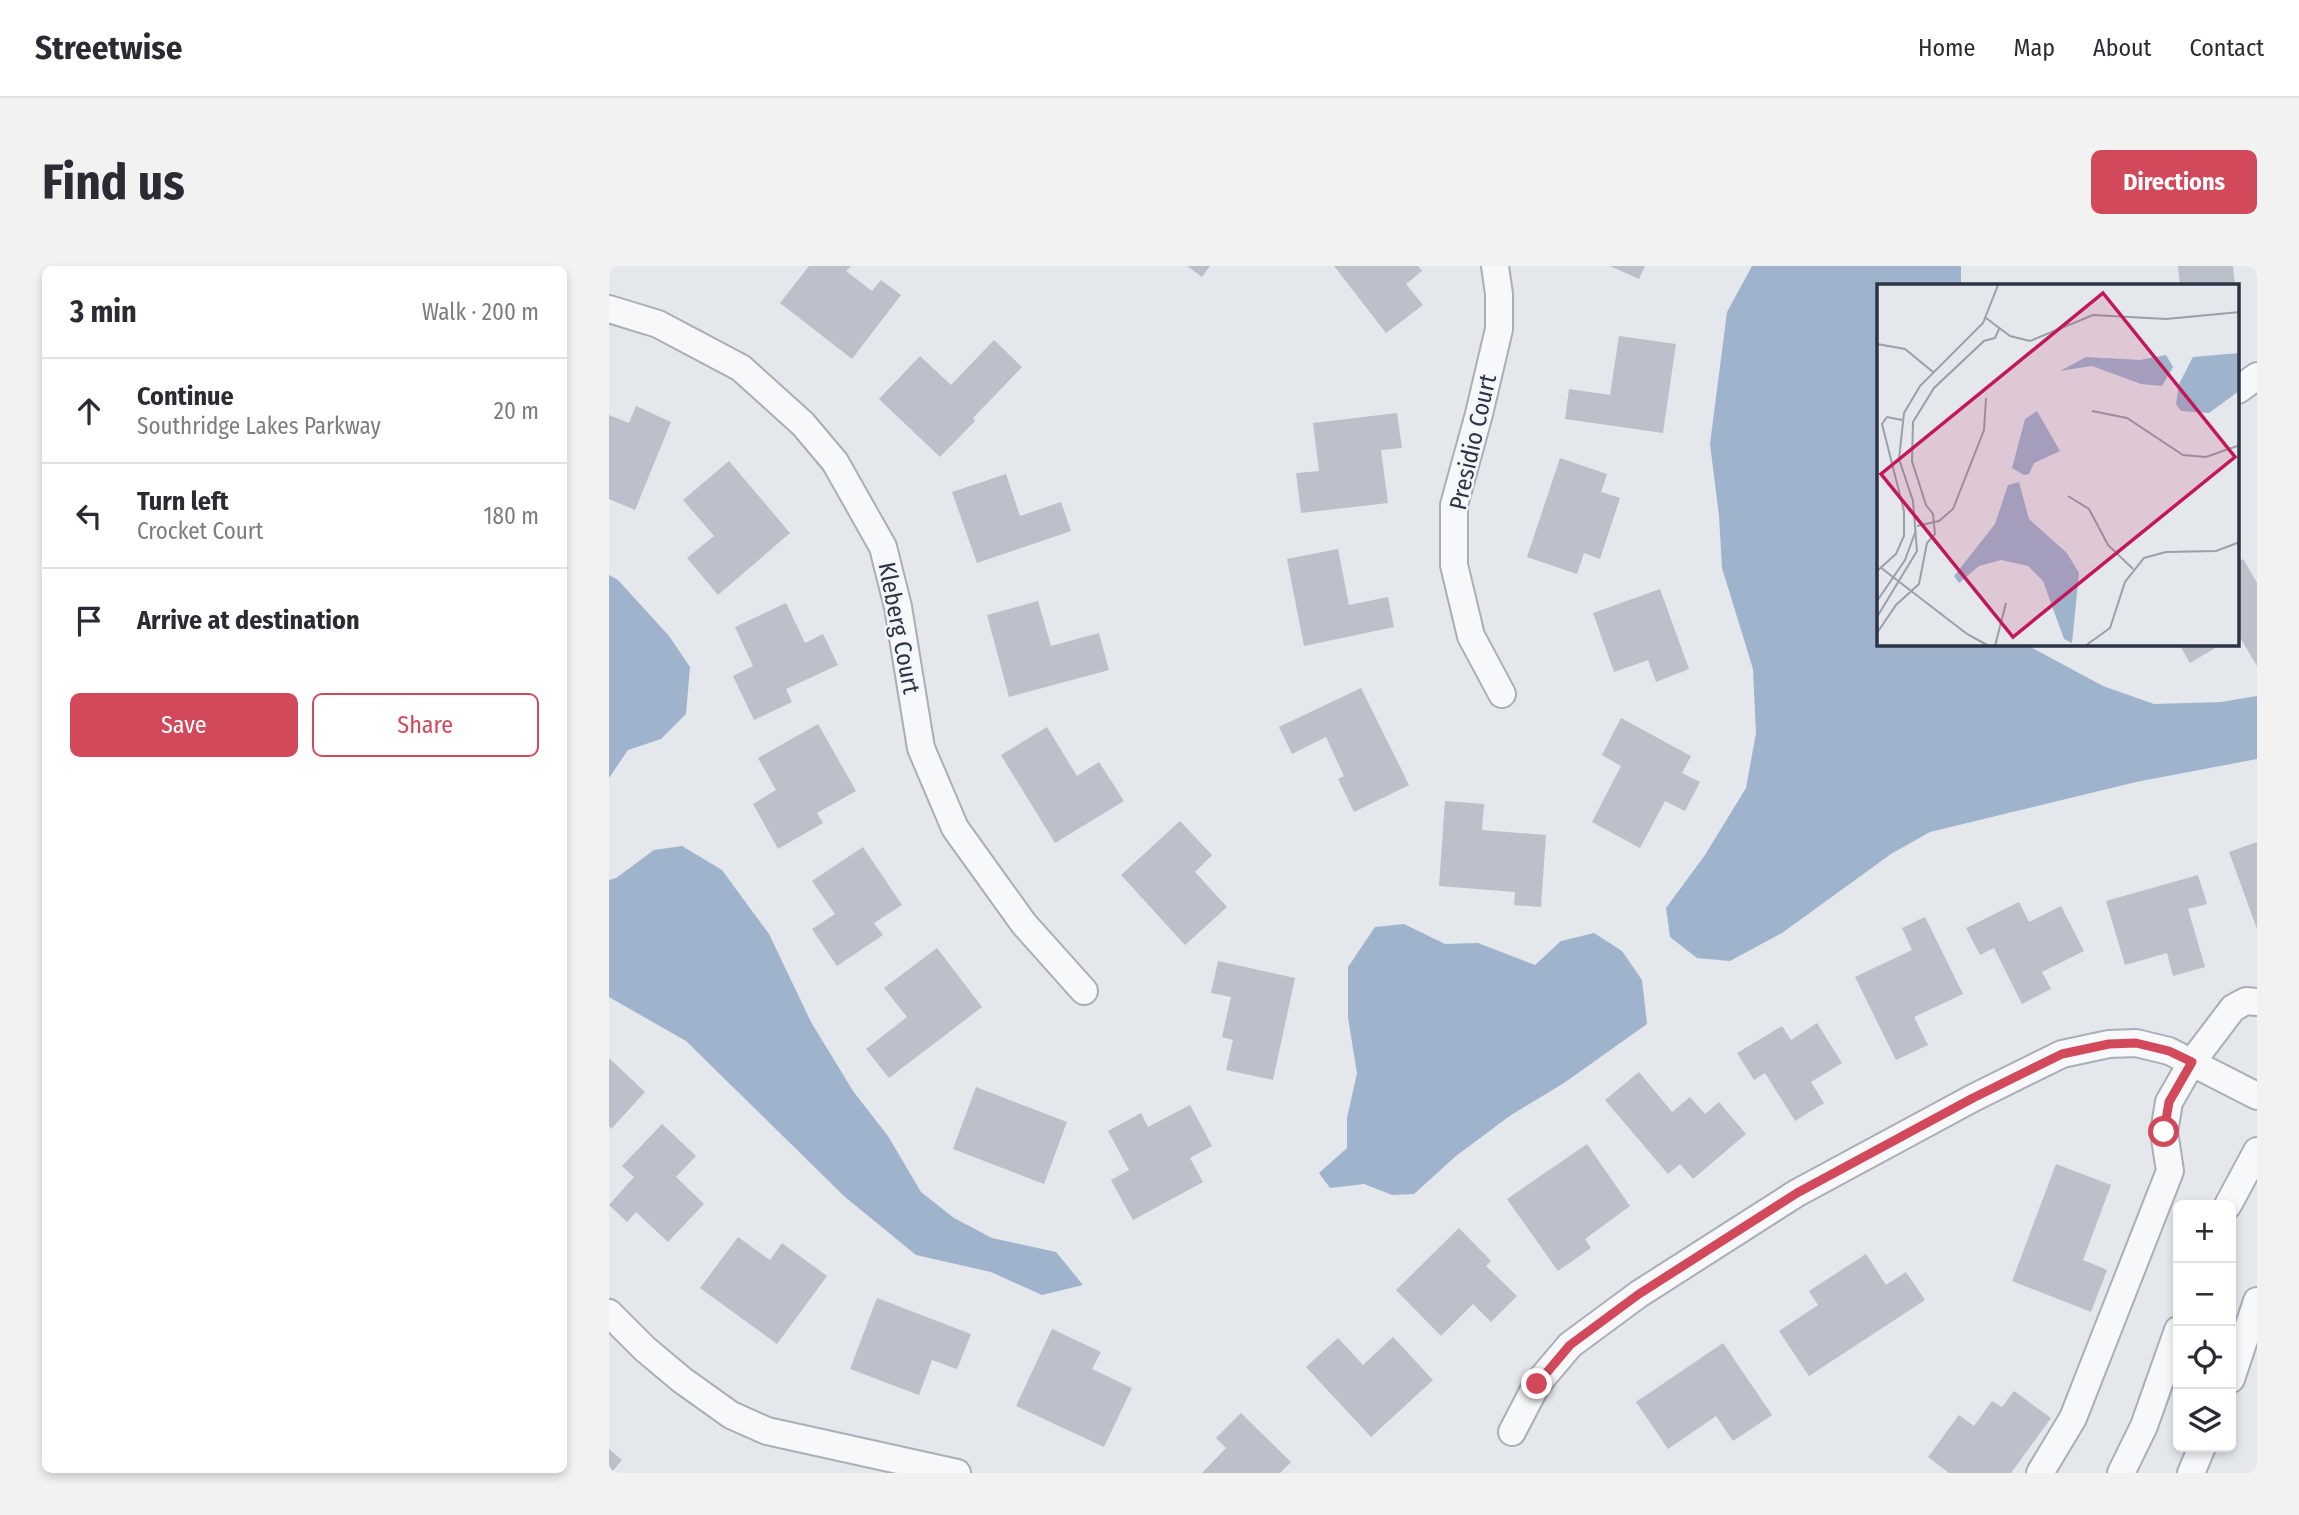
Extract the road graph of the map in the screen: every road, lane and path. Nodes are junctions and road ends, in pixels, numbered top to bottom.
1 (1495, 266) edge
2 (609, 309) edge
3 (2257, 376) edge
4 (2239, 389) edge
5 (1502, 694) dead end
6 (1084, 991) dead end
7 (2257, 1002) edge
8 (2192, 1062) junction
9 (2257, 1096) edge
10 (2257, 1151) edge
11 (2231, 1200) edge
12 (2257, 1301) edge
13 (609, 1312) edge
14 (2173, 1344) edge
15 (2236, 1363) edge
16 (1512, 1432) dead end
17 (2201, 1452) edge
18 (957, 1473) edge
19 (2040, 1473) edge
20 (2121, 1473) edge
21 (2191, 1473) edge

1 - 5 street, Presidio Court
2 - 6 street, Kleberg Court
3 - 4 street
7 - 8 street
8 - 9 street
8 - 16 street
8 - 19 street
10 - 11 street
12 - 15 street
13 - 18 street
14 - 20 street
17 - 21 street

